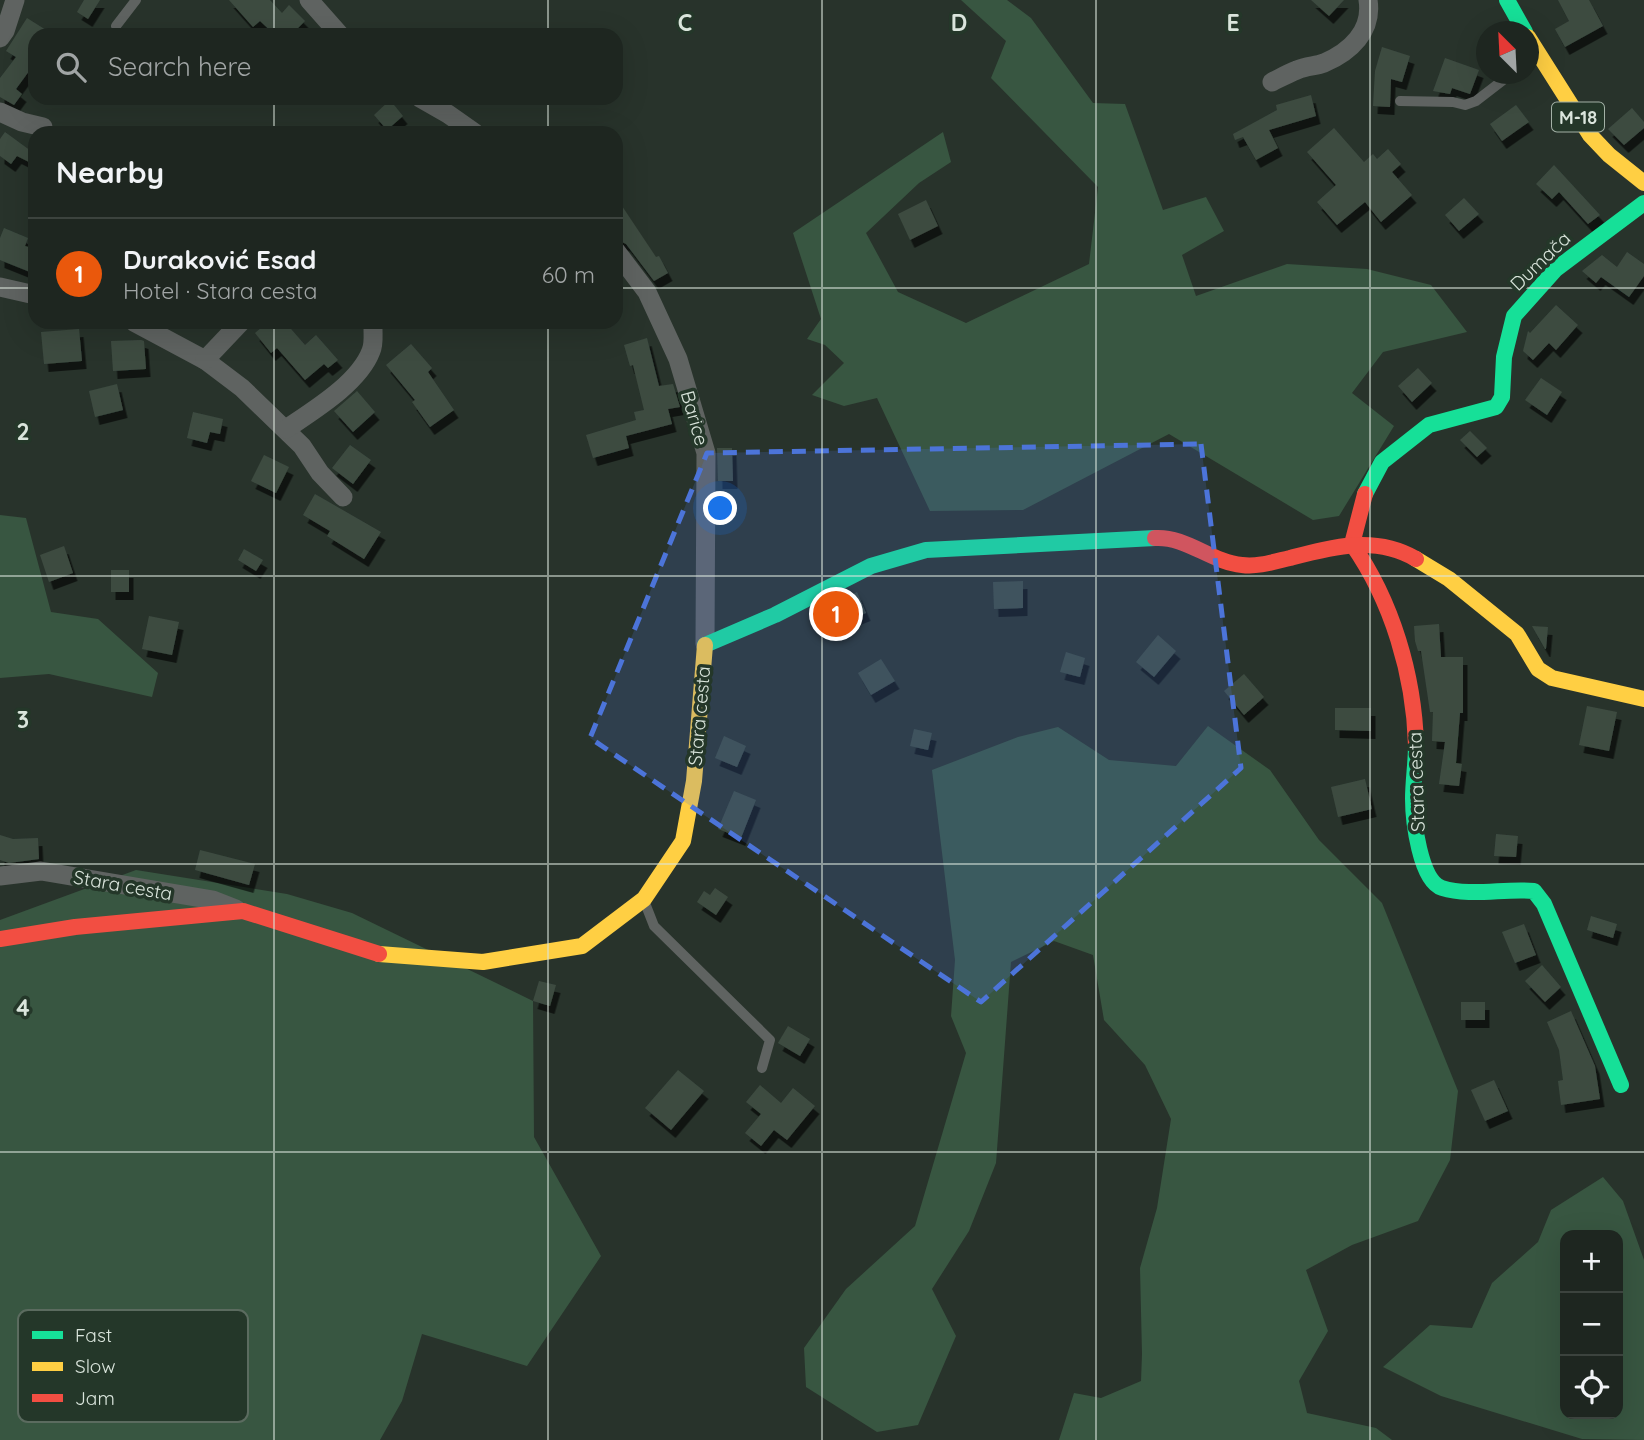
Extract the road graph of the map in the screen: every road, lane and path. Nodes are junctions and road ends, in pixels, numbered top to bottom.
1 (15, 0) edge
2 (136, 0) edge
3 (309, 0) edge
4 (1368, 0) edge
5 (1507, 0) edge
6 (1519, 21) edge
7 (116, 26) dead end
8 (334, 28) edge
9 (0, 37) edge
10 (1539, 64) edge
11 (1272, 82) dead end
12 (1498, 84) edge
13 (1400, 101) dead end
14 (432, 105) edge
15 (0, 112) edge
16 (39, 126) edge
17 (465, 126) edge
18 (1644, 183) edge
19 (1644, 203) edge
20 (623, 260) edge
21 (0, 287) edge
22 (28, 293) edge
23 (147, 329) edge
24 (234, 329) edge
25 (373, 329) dead end
26 (205, 360) junction
27 (286, 429) junction
28 (343, 497) dead end
29 (1352, 544) junction
30 (705, 645) junction
31 (1644, 699) edge
32 (0, 876) edge
33 (644, 900) junction
34 (243, 911) junction
35 (0, 939) edge
36 (762, 1068) dead end
37 (1621, 1085) dead end

1 - 9 street
2 - 7 lane
3 - 8 street
4 - 11 street
5 - 6 street
10 - 18 street, M-18
12 - 13 lane
14 - 17 street
15 - 16 street
19 - 29 street, Dumača
20 - 30 street, Barice
21 - 22 street
23 - 26 street
24 - 26 street
25 - 27 street
26 - 27 street
27 - 28 street
29 - 30 street, Stara cesta
29 - 31 street, Stara cesta
29 - 37 street, Stara cesta
30 - 33 street, Stara cesta
32 - 34 street, Stara cesta
33 - 34 street, Stara cesta
33 - 36 lane
34 - 35 street, Stara cesta

